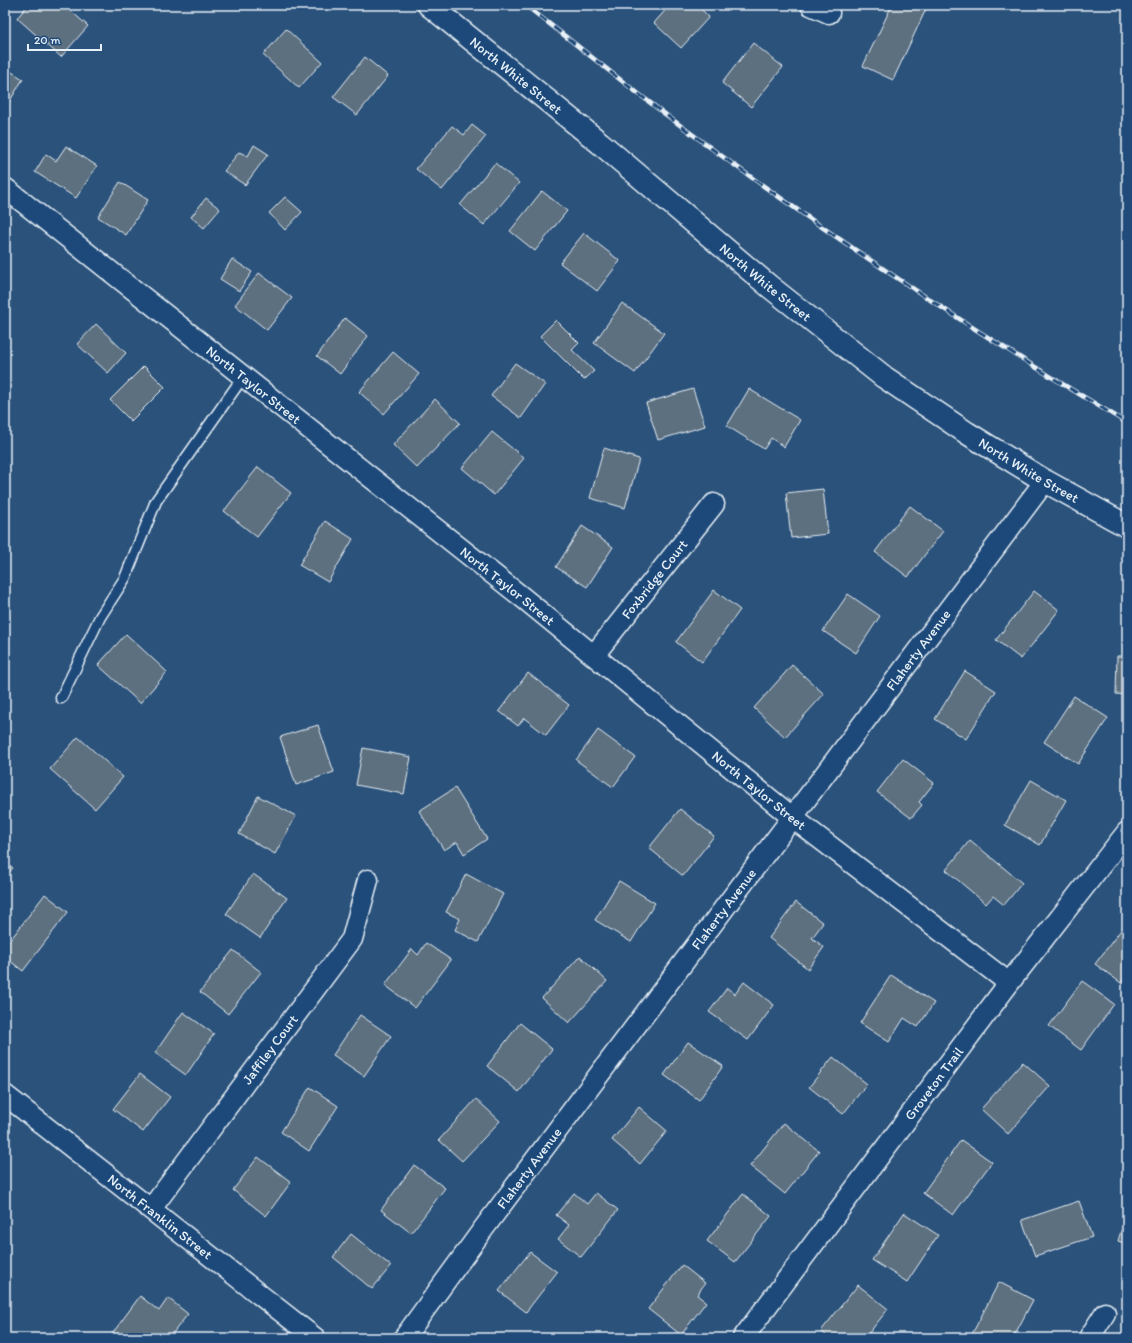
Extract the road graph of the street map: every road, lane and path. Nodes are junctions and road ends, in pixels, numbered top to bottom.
1 (429, 5) edge
2 (811, 5) edge
3 (829, 13) dead end
4 (5, 188) edge
5 (243, 377) junction
6 (1046, 481) junction
7 (714, 504) dead end
8 (1127, 526) edge
9 (594, 655) junction
10 (61, 698) dead end
11 (793, 818) junction
12 (1127, 832) edge
13 (368, 880) dead end
14 (1009, 983) junction
15 (5, 1095) edge
16 (151, 1209) junction
17 (1105, 1313) dead end
18 (315, 1338) edge
19 (404, 1338) edge
20 (743, 1338) edge
21 (1090, 1338) edge

1 - 6 main road, North White Street
2 - 3 street
4 - 5 street, North Taylor Street
5 - 9 street, North Taylor Street
5 - 10 lane
6 - 8 main road, North White Street
6 - 11 street, Flaherty Avenue
7 - 9 street, Foxbridge Court
9 - 11 street, North Taylor Street
11 - 14 street, North Taylor Street
11 - 19 street, Flaherty Avenue
12 - 14 street, Groveton Trail
13 - 16 street, Jaffiley Court
14 - 20 street, Groveton Trail
15 - 16 street, North Franklin Street
16 - 18 street, North Franklin Street
17 - 21 street

